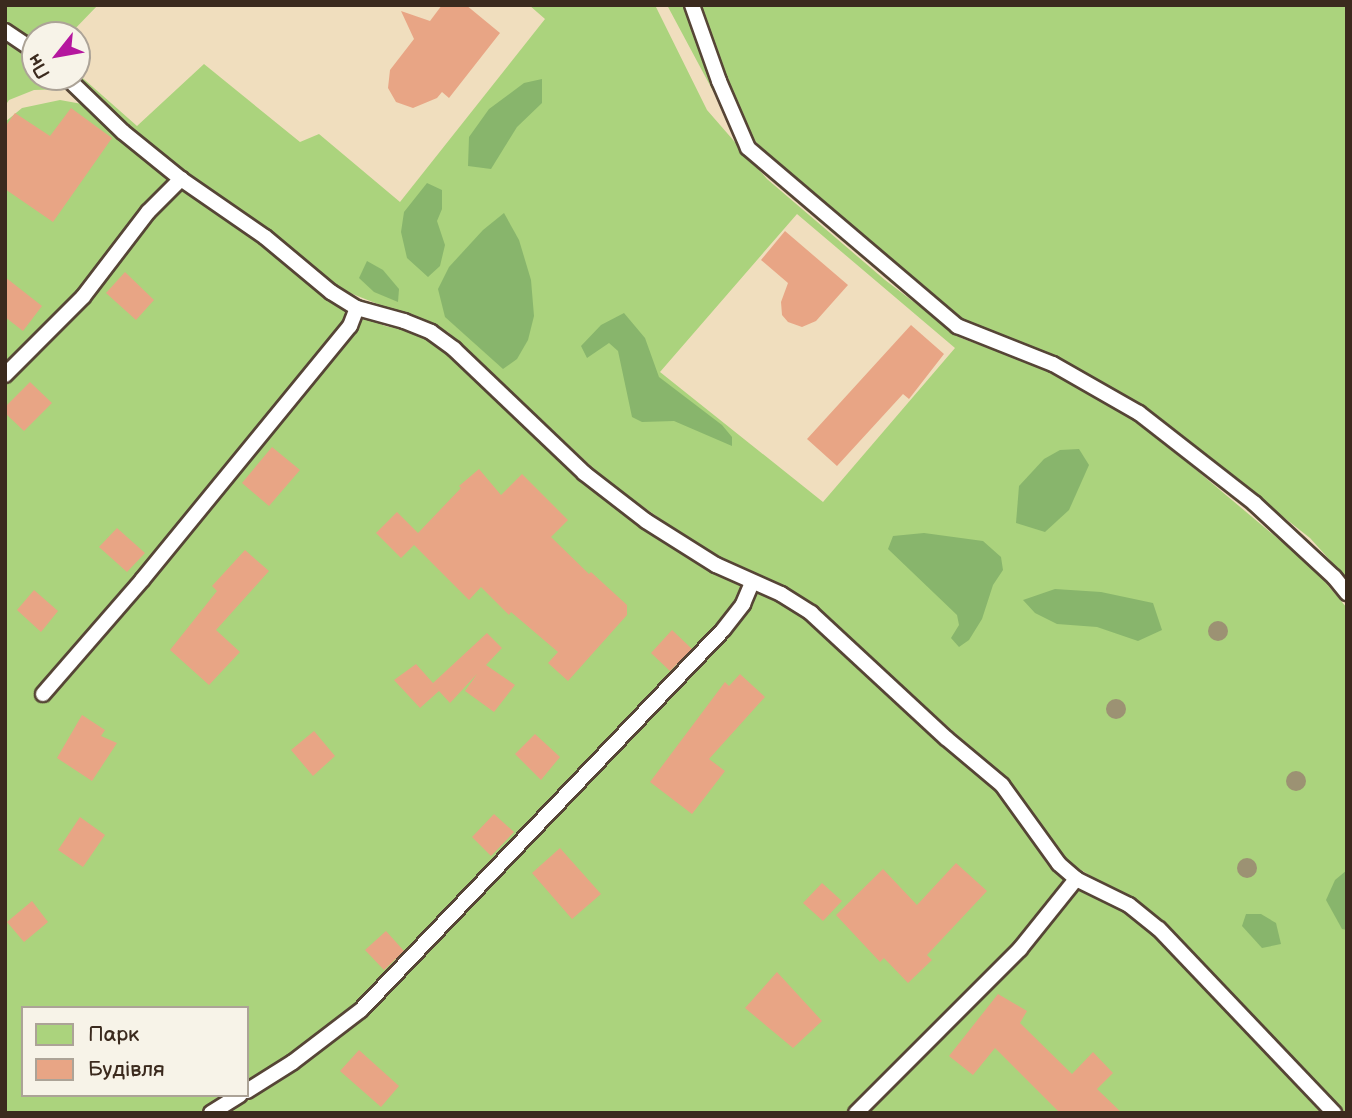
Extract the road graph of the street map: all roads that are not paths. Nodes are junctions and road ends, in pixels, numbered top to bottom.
1 (692, 5) edge
2 (5, 31) edge
3 (21, 42) edge
4 (81, 91) edge
5 (181, 179) junction
6 (357, 308) junction
7 (5, 375) edge
8 (752, 583) junction
9 (1347, 593) edge
10 (43, 694) dead end
11 (1076, 880) junction
12 (248, 1090) edge
13 (237, 1097) edge
14 (211, 1113) edge
15 (856, 1113) edge
16 (1334, 1113) edge

1 - 9 lane
2 - 3 lane
4 - 5 lane
5 - 6 lane
5 - 7 lane
6 - 8 lane
6 - 10 lane
8 - 11 lane
8 - 12 lane
11 - 15 lane
11 - 16 lane
13 - 14 lane

